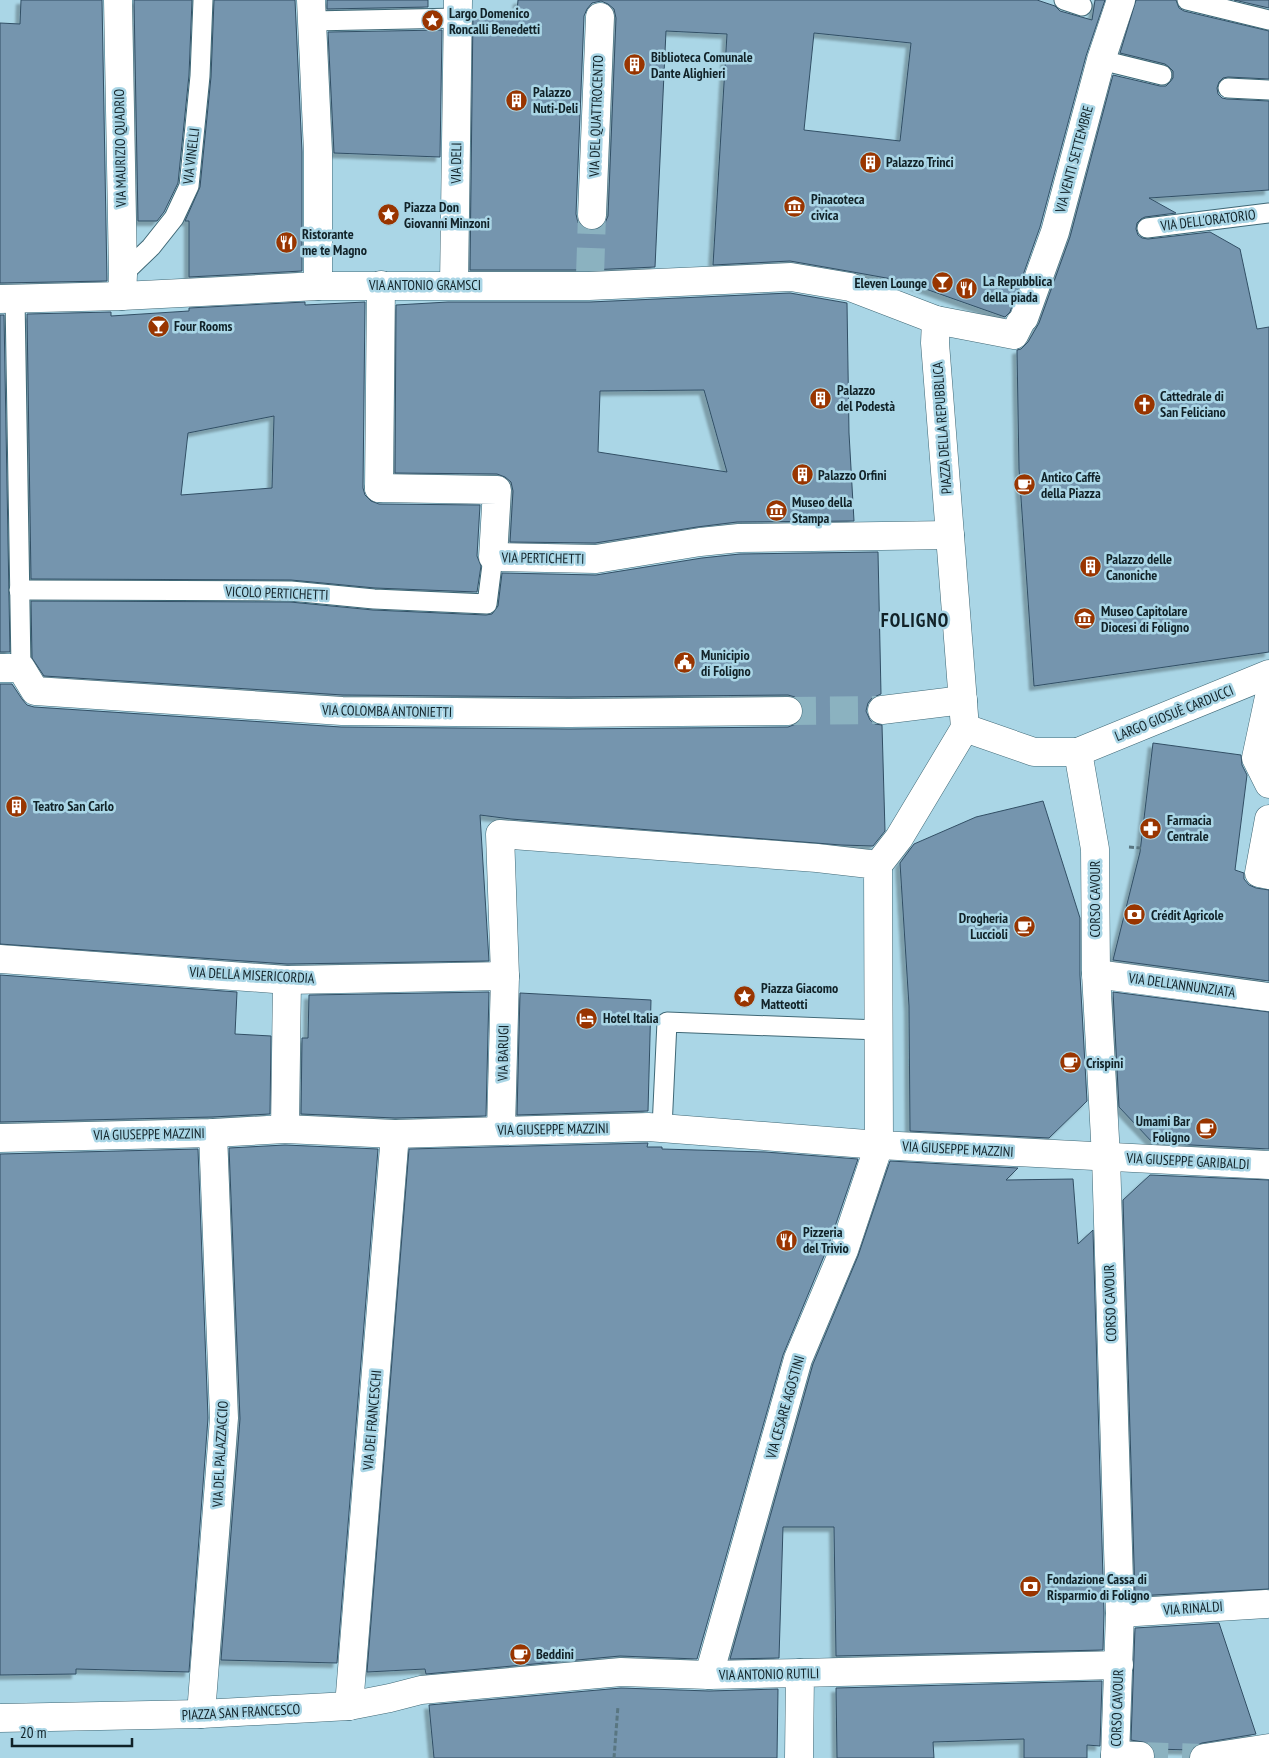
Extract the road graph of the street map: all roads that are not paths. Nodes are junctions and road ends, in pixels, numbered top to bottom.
1 (118, 0) edge
2 (203, 0) edge
3 (1187, 0) edge
4 (1116, 9) edge
5 (312, 10) edge
6 (600, 17) dead end
7 (457, 20) edge
8 (1269, 20) edge
9 (1101, 60) junction
10 (1162, 75) dead end
11 (1228, 88) dead end
12 (1269, 90) edge
13 (1269, 212) edge
14 (592, 215) tunnel mouth
15 (1146, 228) dead end
16 (122, 285) junction
17 (381, 285) junction
18 (454, 285) junction
19 (318, 286) junction
20 (8, 298) edge
21 (936, 320) junction
22 (950, 535) junction
23 (493, 557) junction
24 (19, 590) junction
25 (11, 668) edge
26 (1269, 674) edge
27 (1269, 697) edge
28 (963, 700) junction
29 (888, 709) tunnel mouth
30 (788, 711) tunnel mouth
31 (965, 728) junction
32 (1078, 752) junction
33 (1269, 784) edge
34 (1269, 819) edge
35 (878, 865) junction
36 (1269, 875) edge
37 (0, 959) edge
38 (1096, 974) junction
39 (505, 976) junction
40 (287, 980) junction
41 (1269, 997) edge
42 (878, 1030) junction
43 (662, 1128) junction
44 (285, 1129) junction
45 (501, 1130) junction
46 (213, 1133) junction
47 (395, 1134) junction
48 (0, 1138) edge
49 (880, 1145) junction
50 (1106, 1157) junction
51 (1269, 1165) edge
52 (1266, 1604) dead end
53 (1120, 1613) junction
54 (1118, 1665) junction
55 (800, 1673) junction
56 (709, 1676) junction
57 (421, 1690) joint
58 (349, 1706) junction
59 (201, 1714) junction
60 (0, 1718) edge
61 (1269, 1748) edge
62 (1123, 1756) edge
63 (799, 1758) edge
64 (1204, 1758) edge

1 - 16 street, VIA MAURIZIO QUADRIO
2 - 16 lane, VIA VINELLI
3 - 8 lane
4 - 9 street, VIA VENTI SETTEMBRE
5 - 7 lane
5 - 19 street
6 - 14 street, VIA DEL QUATTROCENTO
7 - 18 street, VIA DELI
9 - 10 lane
9 - 21 street, VIA VENTI SETTEMBRE
11 - 12 lane
13 - 15 lane, VIA DELL'ORATORIO
16 - 19 street, VIA ANTONIO GRAMSCI
16 - 20 street, VIA ANTONIO GRAMSCI
17 - 18 street, VIA ANTONIO GRAMSCI
17 - 19 street, VIA ANTONIO GRAMSCI
17 - 23 street, VIA PERTICHETTI
18 - 21 street, VIA ANTONIO GRAMSCI
20 - 24 lane
21 - 22 street, PIAZZA DELLA REPUBBLICA
22 - 23 street, VIA PERTICHETTI
22 - 28 street, PIAZZA DELLA REPUBBLICA
23 - 24 lane, VICOLO PERTICHETTI
24 - 25 lane
25 - 30 street, VIA COLOMBA ANTONIETTI
26 - 32 street, LARGO GIOSUÈ CARDUCCI
27 - 33 street
28 - 29 street
28 - 31 street, PIAZZA DELLA REPUBBLICA
31 - 32 street, LARGO GIOSUÈ CARDUCCI
31 - 35 street
32 - 38 street, CORSO CAVOUR
34 - 36 street
35 - 39 street
35 - 42 street
37 - 40 street, VIA DELLA MISERICORDIA
38 - 41 street, VIA DELL'ANNUNZIATA
38 - 50 street, CORSO CAVOUR
39 - 40 street, VIA DELLA MISERICORDIA
39 - 45 street, VIA BARUGI
40 - 44 street
42 - 43 lane
42 - 49 street
43 - 45 street, VIA GIUSEPPE MAZZINI
43 - 49 street, VIA GIUSEPPE MAZZINI
44 - 46 street, VIA GIUSEPPE MAZZINI
44 - 47 street, VIA GIUSEPPE MAZZINI
45 - 47 street, VIA GIUSEPPE MAZZINI
46 - 48 street, VIA GIUSEPPE MAZZINI
46 - 59 street, VIA DEL PALAZZACCIO
47 - 58 street, VIA DEI FRANCESCHI
49 - 50 street, VIA GIUSEPPE MAZZINI
49 - 56 street, VIA CESARE AGOSTINI
50 - 51 street, VIA GIUSEPPE GARIBALDI
50 - 53 street, CORSO CAVOUR
52 - 53 street, VIA RINALDI
53 - 54 street, CORSO CAVOUR
54 - 55 street, VIA ANTONIO RUTILI
54 - 62 street, CORSO CAVOUR
55 - 56 street, VIA ANTONIO RUTILI
55 - 63 street
56 - 57 street, VIA ANTONIO RUTILI
57 - 58 street, PIAZZA SAN FRANCESCO
58 - 59 street, PIAZZA SAN FRANCESCO
59 - 60 street, PIAZZA SAN FRANCESCO
61 - 64 street

